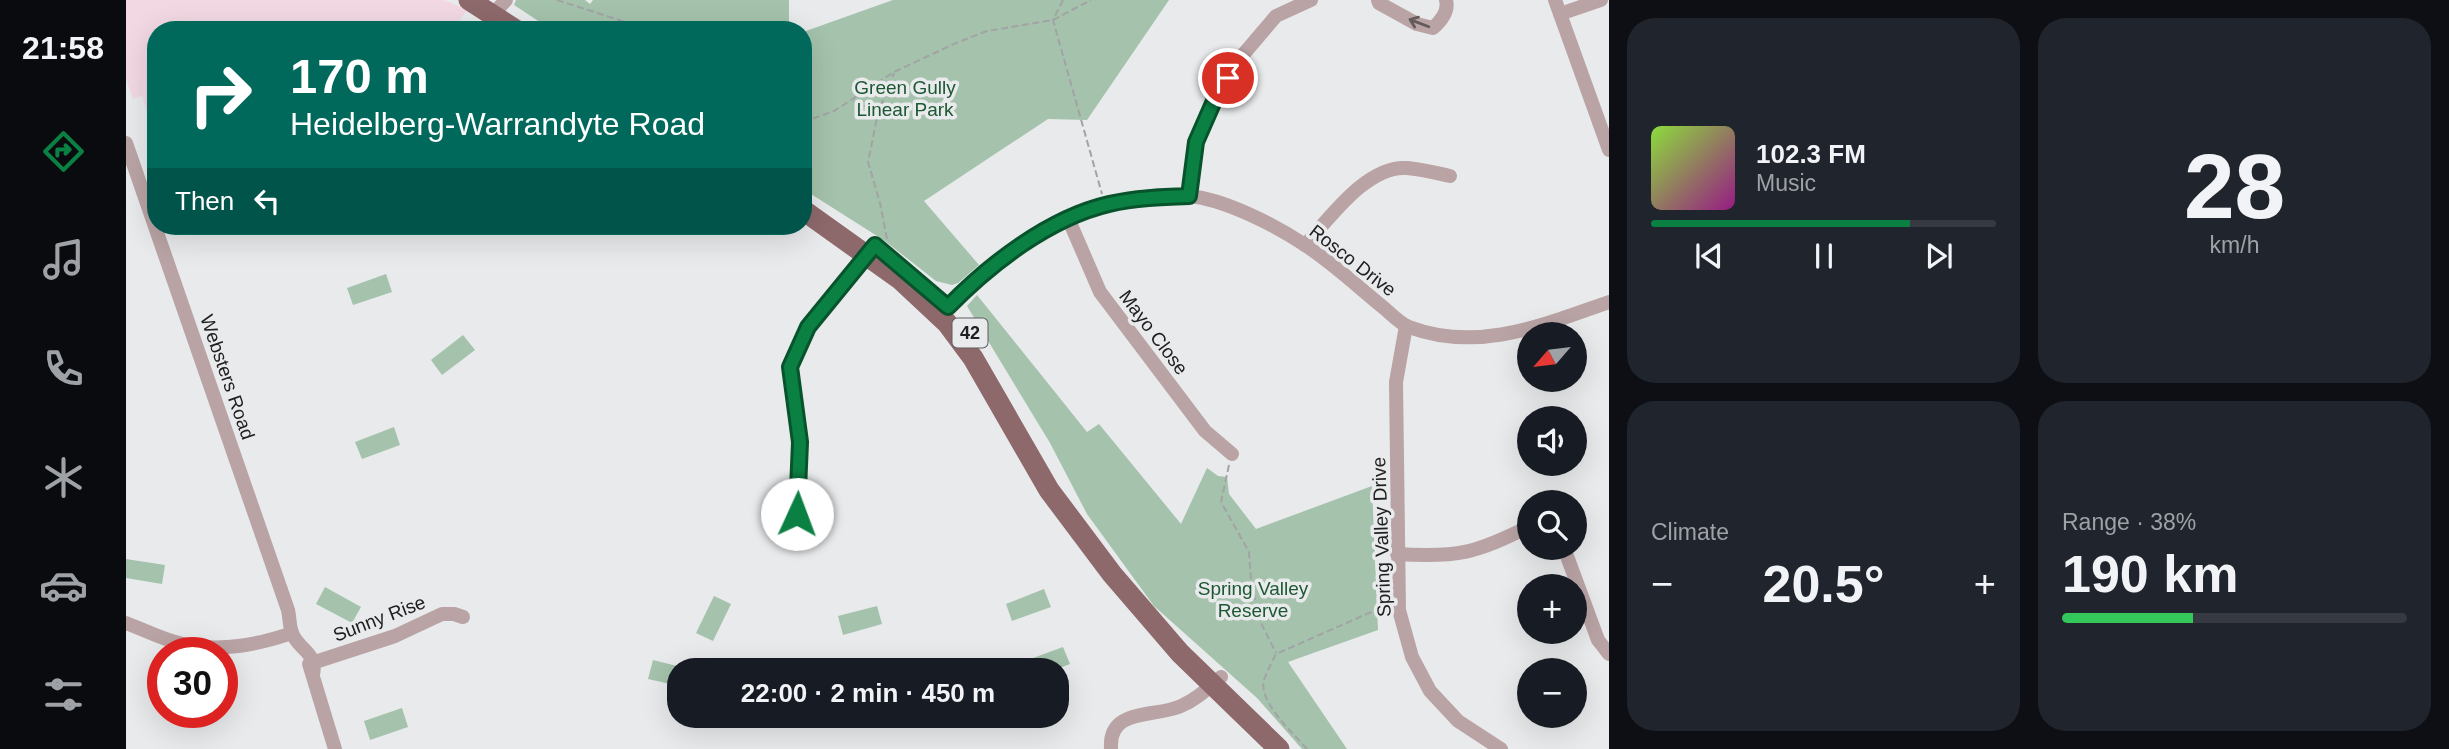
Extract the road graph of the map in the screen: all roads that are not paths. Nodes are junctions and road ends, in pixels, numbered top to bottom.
1 (469, 0) edge
2 (1311, 0) edge
3 (1378, 0) edge
4 (1446, 0) edge
5 (1601, 0) edge
6 (498, 3) edge
7 (1558, 7) edge
8 (510, 21) edge
9 (522, 21) edge
10 (126, 143) edge
11 (1609, 150) edge
12 (1450, 176) dead end
13 (1189, 196) junction
14 (147, 204) edge
15 (812, 206) edge
16 (812, 215) edge
17 (1068, 218) junction
18 (158, 235) edge
19 (1306, 245) junction
20 (877, 248) junction
21 (1609, 302) edge
22 (943, 311) junction
23 (1406, 327) junction
24 (1231, 454) road end
25 (797, 514) dead end
26 (1517, 533) edge
27 (1397, 554) junction
28 (1568, 560) edge
29 (463, 617) dead end
30 (126, 623) edge
31 (290, 630) junction
32 (1609, 654) edge
33 (312, 667) junction
34 (1217, 680) junction
35 (335, 749) edge
36 (1111, 749) edge
37 (1279, 749) edge
38 (1291, 749) edge
39 (1501, 749) edge

1 - 6 main road
2 - 13 street
4 -> 3 street
5 - 7 street
6 - 8 main road
6 - 9 main road
7 - 11 street
10 - 14 street, Websters Road
12 - 19 street
13 - 17 street, Rosco Drive
13 - 19 street, Rosco Drive
15 - 20 main road, 42
16 - 20 main road, 42
17 - 22 street, Rosco Drive
17 - 24 street, Mayo Close
18 - 31 street, Websters Road
19 - 23 street, Rosco Drive
20 - 22 main road, 42
20 - 25 street
21 - 23 street, Rosco Drive
22 - 34 main road, 42
23 - 27 street, Spring Valley Drive
26 - 27 street
27 - 39 street, Spring Valley Drive
28 - 32 street
29 - 33 street, Sunny Rise
30 - 31 street
31 - 33 street, Websters Road
33 - 35 street, Websters Road
34 - 36 street
34 - 37 main road, 42
34 - 38 main road, 42

